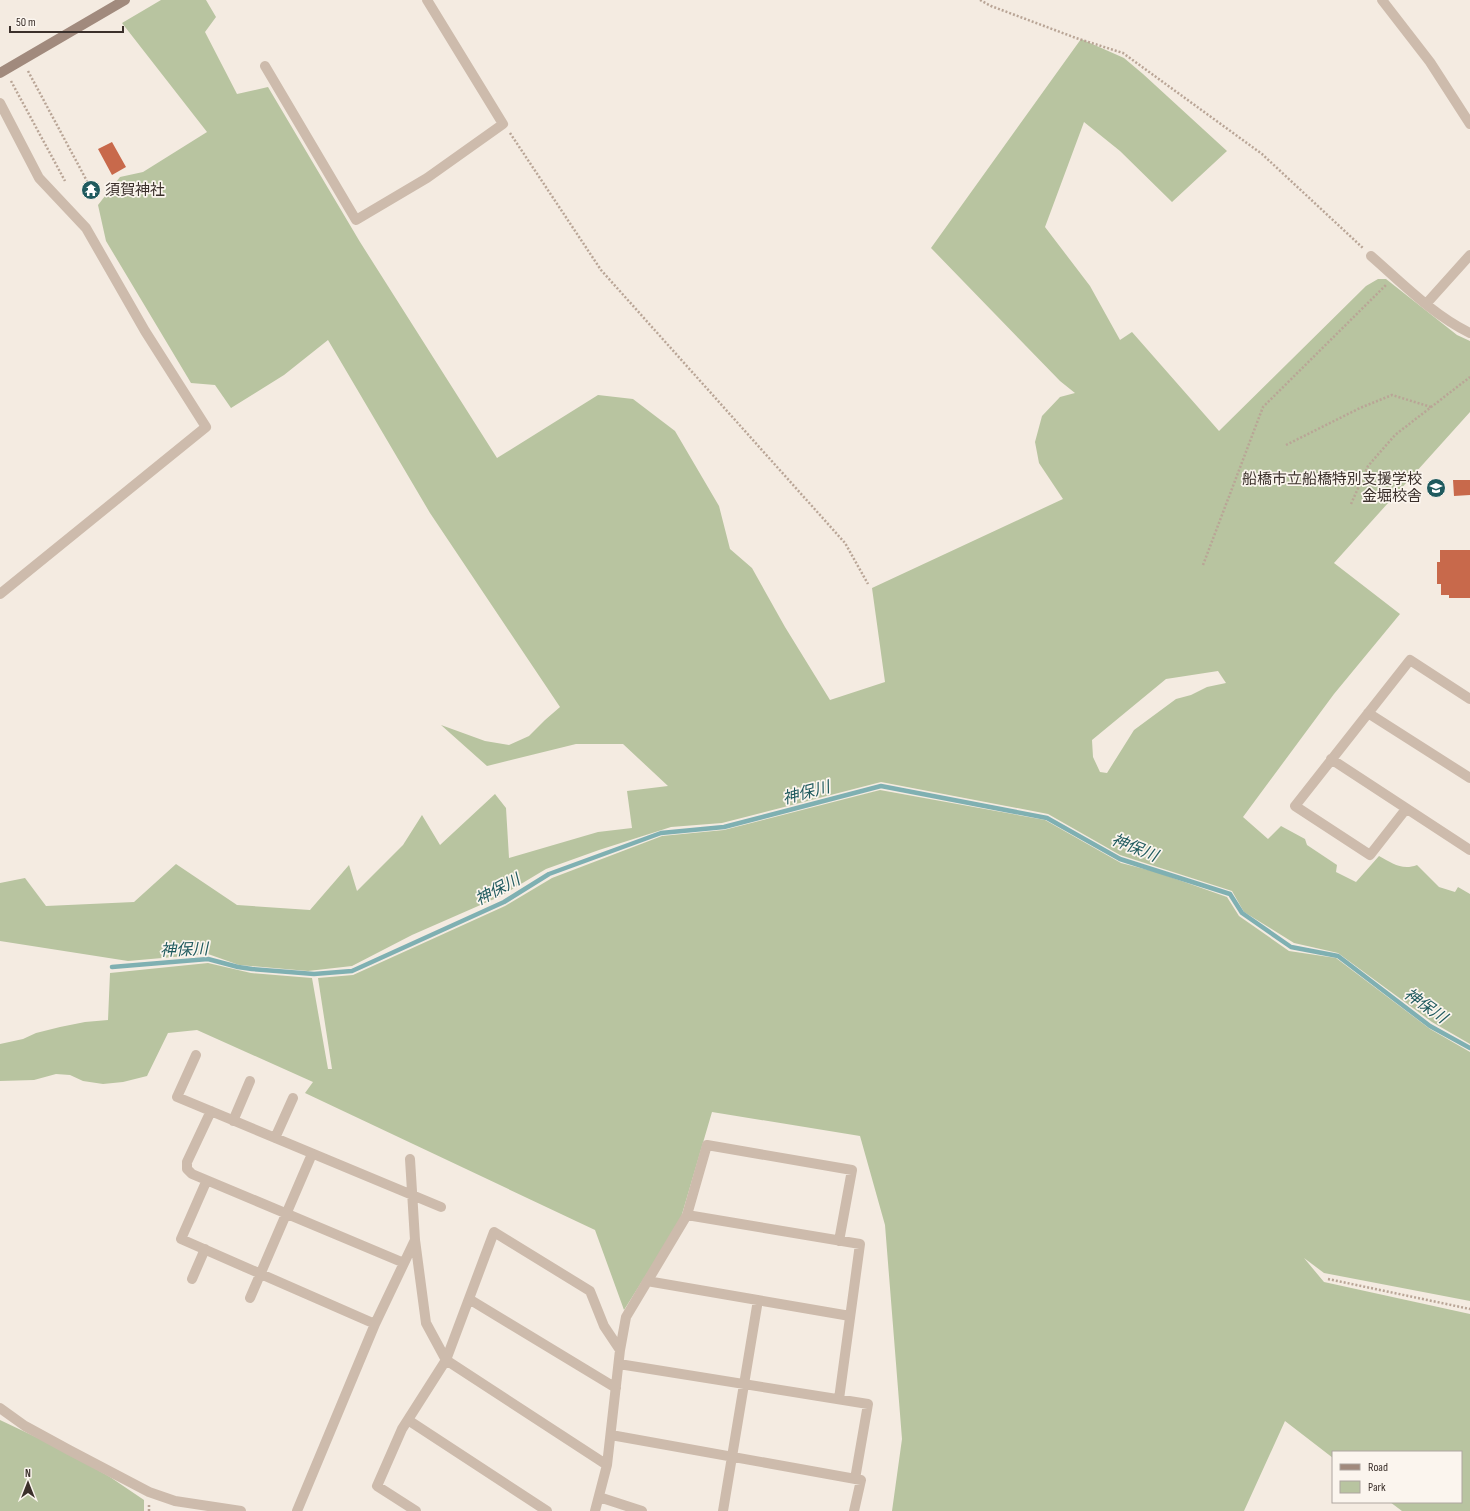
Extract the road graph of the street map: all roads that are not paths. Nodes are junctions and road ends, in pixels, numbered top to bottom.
1 (125, 0) edge
2 (427, 0) edge
3 (1382, 0) edge
4 (265, 66) dead end
5 (0, 73) edge
6 (0, 103) edge
7 (1470, 124) edge
8 (1470, 255) edge
9 (1372, 256) road end
10 (1426, 304) junction
11 (1470, 333) edge
12 (0, 594) edge
13 (1470, 699) edge
14 (1368, 713) junction
15 (1331, 759) junction
16 (1470, 778) edge
17 (1406, 809) junction
18 (1470, 850) edge
19 (196, 1055) dead end
20 (250, 1080) dead end
21 (293, 1098) dead end
22 (211, 1111) junction
23 (233, 1120) junction
24 (275, 1138) junction
25 (312, 1154) junction
26 (410, 1158) dead end
27 (206, 1182) junction
28 (413, 1196) junction
29 (441, 1207) dead end
30 (286, 1214) junction
31 (687, 1215) junction
32 (416, 1240) junction
33 (839, 1241) junction
34 (205, 1249) junction
35 (404, 1263) junction
36 (261, 1274) junction
37 (192, 1279) dead end
38 (647, 1281) junction
39 (250, 1298) dead end
40 (469, 1299) junction
41 (758, 1300) junction
42 (850, 1316) junction
43 (375, 1324) junction
44 (620, 1350) junction
45 (446, 1360) junction
46 (619, 1364) junction
47 (744, 1384) junction
48 (616, 1388) junction
49 (839, 1399) junction
50 (0, 1408) edge
51 (408, 1420) junction
52 (611, 1435) junction
53 (732, 1457) junction
54 (607, 1465) junction
55 (855, 1479) junction
56 (599, 1497) junction
57 (241, 1511) edge
58 (297, 1511) edge
59 (416, 1511) edge
60 (547, 1511) edge
61 (595, 1511) edge
62 (642, 1511) edge
63 (722, 1511) edge
64 (854, 1511) edge

1 - 5 main road
2 - 4 street
3 - 7 street
6 - 12 street
8 - 10 street
9 - 10 street
10 - 11 street
13 - 14 street
14 - 15 street
14 - 16 street
15 - 17 street
15 - 17 street
17 - 18 street
19 - 22 street
20 - 23 street
21 - 24 street
22 - 23 street
22 - 27 street
23 - 24 street
24 - 25 street
25 - 28 street
25 - 30 street
26 - 28 street
27 - 30 street
27 - 34 street
28 - 29 street
28 - 32 street
30 - 35 street
30 - 36 street
31 - 33 street
31 - 33 street
31 - 38 street
32 - 35 street
32 - 45 street
33 - 42 street
34 - 36 street
34 - 37 street
35 - 43 street
36 - 39 street
36 - 43 street
38 - 41 street
38 - 44 street
40 - 44 street
40 - 45 street
40 - 48 street
41 - 42 street
41 - 47 street
42 - 49 street
43 - 58 street
44 - 46 street
45 - 51 street
45 - 54 street
46 - 47 street
46 - 48 street
47 - 49 street
47 - 53 street
48 - 52 street
49 - 55 street
50 - 57 street
51 - 59 street
51 - 60 street
52 - 53 street
52 - 54 street
53 - 55 street
53 - 63 street
54 - 56 street
55 - 64 street
56 - 61 street
56 - 62 street

